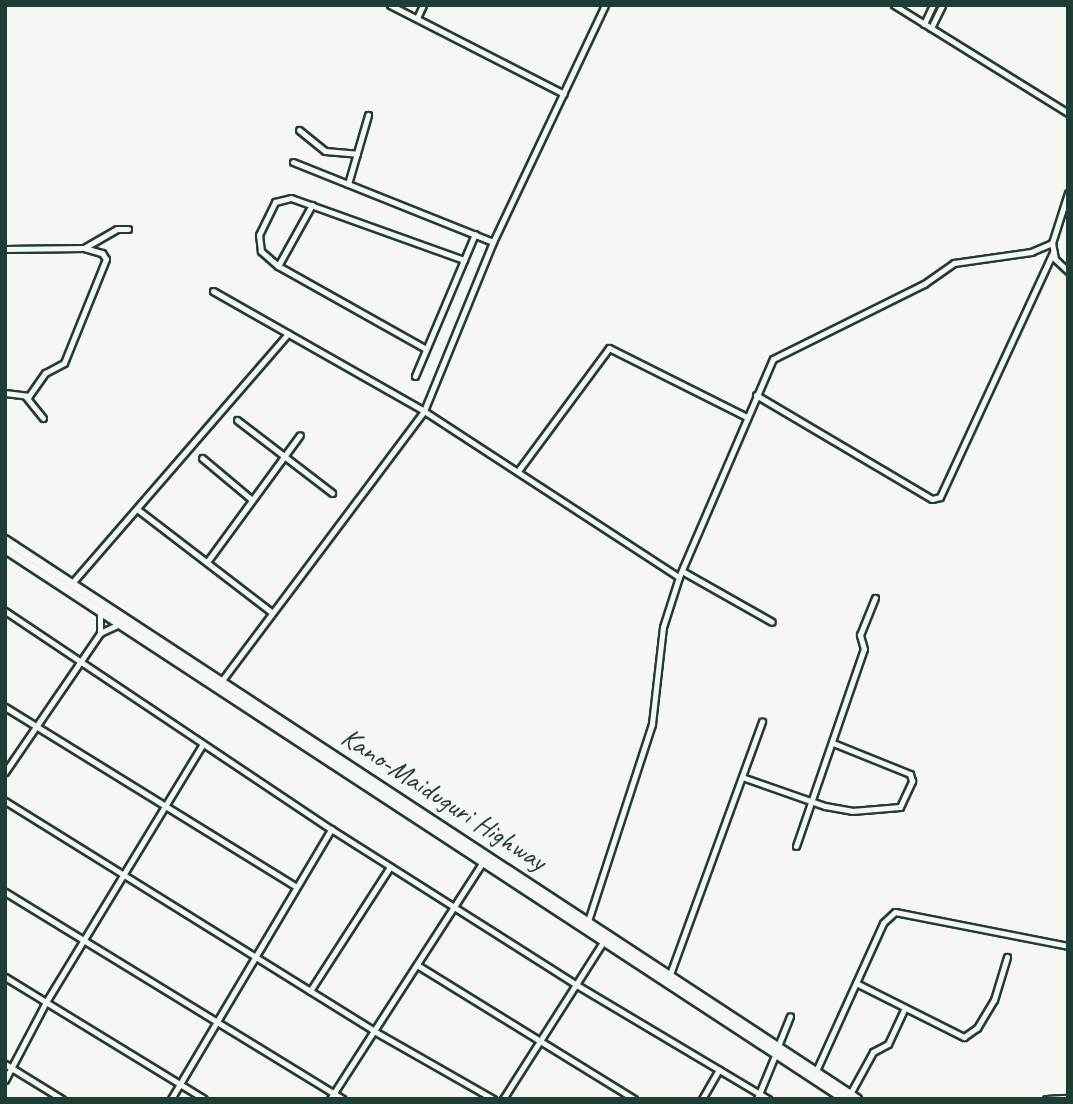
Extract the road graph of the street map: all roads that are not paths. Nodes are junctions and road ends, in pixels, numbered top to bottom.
1 (390, 5) edge
2 (423, 5) edge
3 (606, 5) edge
4 (894, 5) edge
5 (933, 5) edge
6 (942, 5) edge
7 (417, 18) junction
8 (925, 24) junction
9 (931, 28) junction
10 (564, 94) junction
11 (1068, 113) edge
12 (368, 116) dead end
13 (299, 130) dead end
14 (357, 154) junction
15 (293, 162) dead end
16 (348, 184) junction
17 (1068, 193) edge
18 (312, 205) junction
19 (128, 229) dead end
20 (475, 234) junction
21 (492, 242) junction
22 (1052, 243) junction
23 (84, 248) junction
24 (5, 250) edge
25 (1053, 251) junction
26 (464, 260) junction
27 (278, 266) junction
28 (1068, 271) edge
29 (213, 291) dead end
30 (288, 334) junction
31 (426, 349) junction
32 (415, 376) dead end
33 (5, 393) edge
34 (756, 395) junction
35 (26, 397) junction
36 (424, 411) junction
37 (747, 417) junction
38 (43, 418) dead end
39 (237, 420) dead end
40 (300, 435) dead end
41 (284, 456) junction
42 (202, 458) dead end
43 (518, 471) junction
44 (332, 493) dead end
45 (251, 499) junction
46 (137, 509) junction
47 (5, 540) edge
48 (5, 549) edge
49 (207, 562) junction
50 (681, 574) junction
51 (72, 583) junction
52 (875, 598) dead end
53 (99, 610) junction
54 (5, 611) edge
55 (270, 611) junction
56 (772, 622) dead end
57 (121, 624) junction
58 (100, 633) junction
59 (80, 663) junction
60 (219, 684) junction
61 (5, 707) edge
62 (762, 721) dead end
63 (35, 728) junction
64 (833, 743) junction
65 (202, 745) junction
66 (5, 772) edge
67 (742, 777) junction
68 (5, 801) edge
69 (813, 803) junction
70 (164, 807) junction
71 (331, 829) junction
72 (796, 846) dead end
73 (488, 855) junction
74 (482, 863) junction
75 (390, 867) junction
76 (123, 876) junction
77 (295, 886) junction
78 (5, 892) edge
79 (454, 906) junction
80 (588, 921) junction
81 (84, 939) junction
82 (603, 942) junction
83 (1068, 946) edge
84 (253, 956) junction
85 (1007, 957) dead end
86 (417, 965) junction
87 (5, 977) edge
88 (668, 979) junction
89 (856, 983) junction
90 (575, 984) junction
91 (310, 991) junction
92 (47, 1002) junction
93 (904, 1009) junction
94 (790, 1016) dead end
95 (217, 1017) junction
96 (374, 1031) junction
97 (539, 1042) junction
98 (777, 1050) junction
99 (5, 1063) edge
100 (13, 1068) junction
101 (719, 1070) junction
102 (816, 1071) junction
103 (5, 1080) edge
104 (180, 1084) junction
105 (332, 1096) edge
106 (758, 1096) edge
107 (851, 1097) edge
108 (1068, 1098) edge
109 (62, 1099) edge
110 (170, 1099) edge
111 (204, 1099) edge
112 (343, 1099) edge
113 (493, 1099) edge
114 (503, 1099) edge
115 (634, 1099) edge
116 (702, 1099) edge
117 (768, 1099) edge
118 (1046, 1099) edge

1 - 7 street
2 - 7 street
3 - 10 street
4 - 8 street
5 - 8 street
6 - 9 street
7 - 10 street
8 - 9 street
9 - 11 street
10 - 21 street
12 - 14 street
13 - 14 street
14 - 16 street
15 - 16 street
16 - 20 street
17 - 22 street
18 - 26 street
18 - 27 street
18 - 27 street
19 - 23 street
20 - 21 street
20 - 26 street
21 - 36 street
22 - 25 street
22 - 34 street
23 - 24 street
23 - 35 street
25 - 28 street
25 - 34 street
26 - 31 street
27 - 31 street
29 - 30 street
30 - 36 street
30 - 46 street
31 - 32 street
33 - 35 street
34 - 37 street
35 - 38 street
36 - 43 street
36 - 55 street
37 - 43 street
37 - 50 street
39 - 41 street
40 - 41 street
41 - 44 street
41 - 45 street
42 - 45 street
43 - 50 street
45 - 49 street
46 - 49 street
46 - 51 street
47 - 51 highway, Kano-Maiduguri Highway
48 - 53 highway, Kano-Maiduguri Highway
49 - 55 street
50 - 56 street
50 - 80 street
51 - 60 highway, Kano-Maiduguri Highway
52 - 64 street
53 - 57 highway, Kano-Maiduguri Highway
53 - 58 street
54 - 59 street
55 - 60 street
57 - 58 street
57 - 60 highway, Kano-Maiduguri Highway
58 - 59 street
59 - 63 street
59 - 65 street
60 - 73 highway, Kano-Maiduguri Highway
60 - 74 highway, Kano-Maiduguri Highway
61 - 63 street
62 - 67 street
63 - 66 street
63 - 70 street
64 - 69 street
64 - 69 street
65 - 70 street
65 - 71 street
67 - 69 street
67 - 88 street
68 - 76 street
69 - 72 street
70 - 76 street
70 - 77 street
71 - 75 street
71 - 77 street
73 - 74 street
73 - 80 highway, Kano-Maiduguri Highway
74 - 79 street
74 - 82 highway, Kano-Maiduguri Highway
75 - 79 street
75 - 91 street
76 - 81 street
76 - 84 street
77 - 84 street
78 - 81 street
79 - 86 street
79 - 90 street
80 - 88 highway, Kano-Maiduguri Highway
81 - 92 street
81 - 95 street
82 - 88 highway, Kano-Maiduguri Highway
82 - 90 street
83 - 89 street
84 - 91 street
84 - 95 street
85 - 93 street
86 - 96 street
86 - 97 street
87 - 92 street
88 - 98 highway, Kano-Maiduguri Highway
89 - 93 street
89 - 102 street
90 - 97 street
90 - 101 street
91 - 96 street
92 - 100 street
92 - 104 street
93 - 107 street
94 - 98 street
95 - 104 street
95 - 105 street
96 - 105 street
96 - 113 street
97 - 114 street
97 - 115 street
98 - 102 highway, Kano-Maiduguri Highway
98 - 106 street
98 - 107 highway, Kano-Maiduguri Highway
99 - 100 street
100 - 103 street
100 - 109 street
101 - 106 street
101 - 116 street
102 - 107 highway, Kano-Maiduguri Highway
104 - 110 street
104 - 111 street
105 - 112 street
106 - 117 street
108 - 118 street

